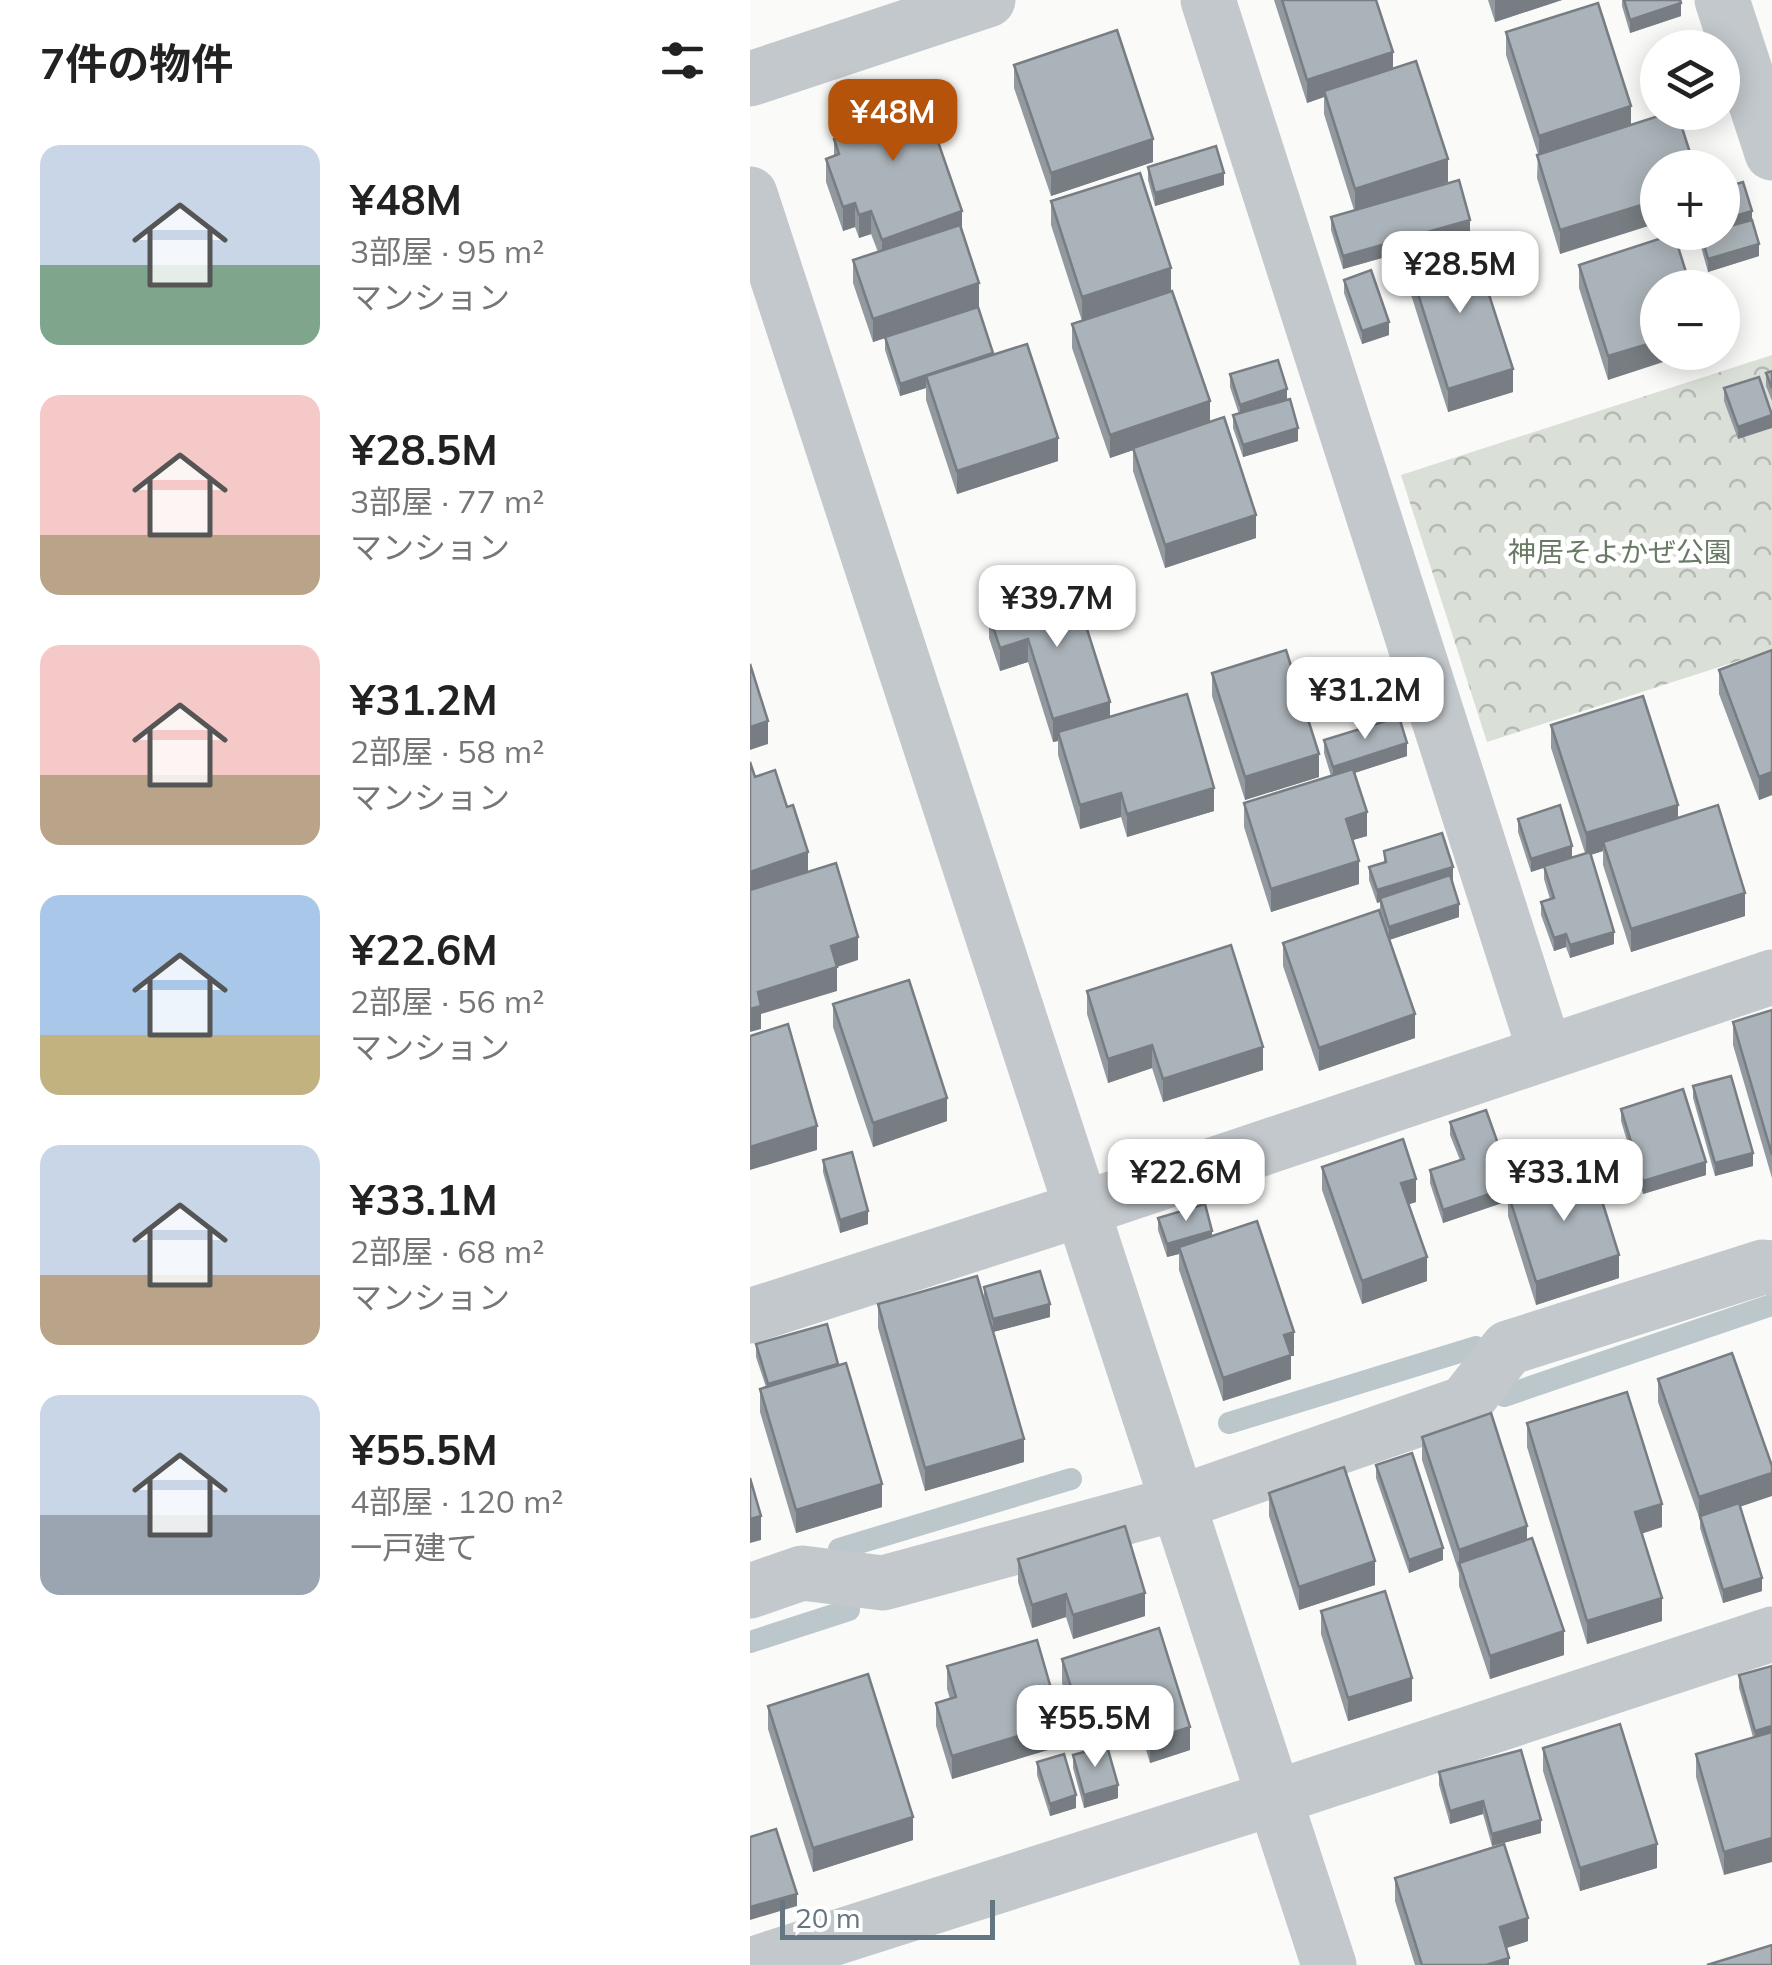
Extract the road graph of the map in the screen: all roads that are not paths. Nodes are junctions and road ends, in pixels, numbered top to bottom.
1 (988, 0) edge
2 (1208, 0) edge
3 (1722, 0) edge
4 (750, 78) edge
5 (1772, 152) edge
6 (750, 194) edge
7 (1772, 977) edge
8 (1545, 1051) junction
9 (1082, 1209) junction
10 (1772, 1268) edge
11 (750, 1316) edge
12 (1178, 1502) junction
13 (750, 1591) edge
14 (1772, 1634) edge
15 (1274, 1798) junction
16 (750, 1965) edge
17 (1329, 1965) edge

1 - 4 street
2 - 8 street
3 - 5 street
6 - 9 street
7 - 8 street
8 - 9 street
9 - 11 street
9 - 12 street
10 - 12 street
12 - 13 street
12 - 15 street
14 - 15 street
15 - 16 street
15 - 17 street

